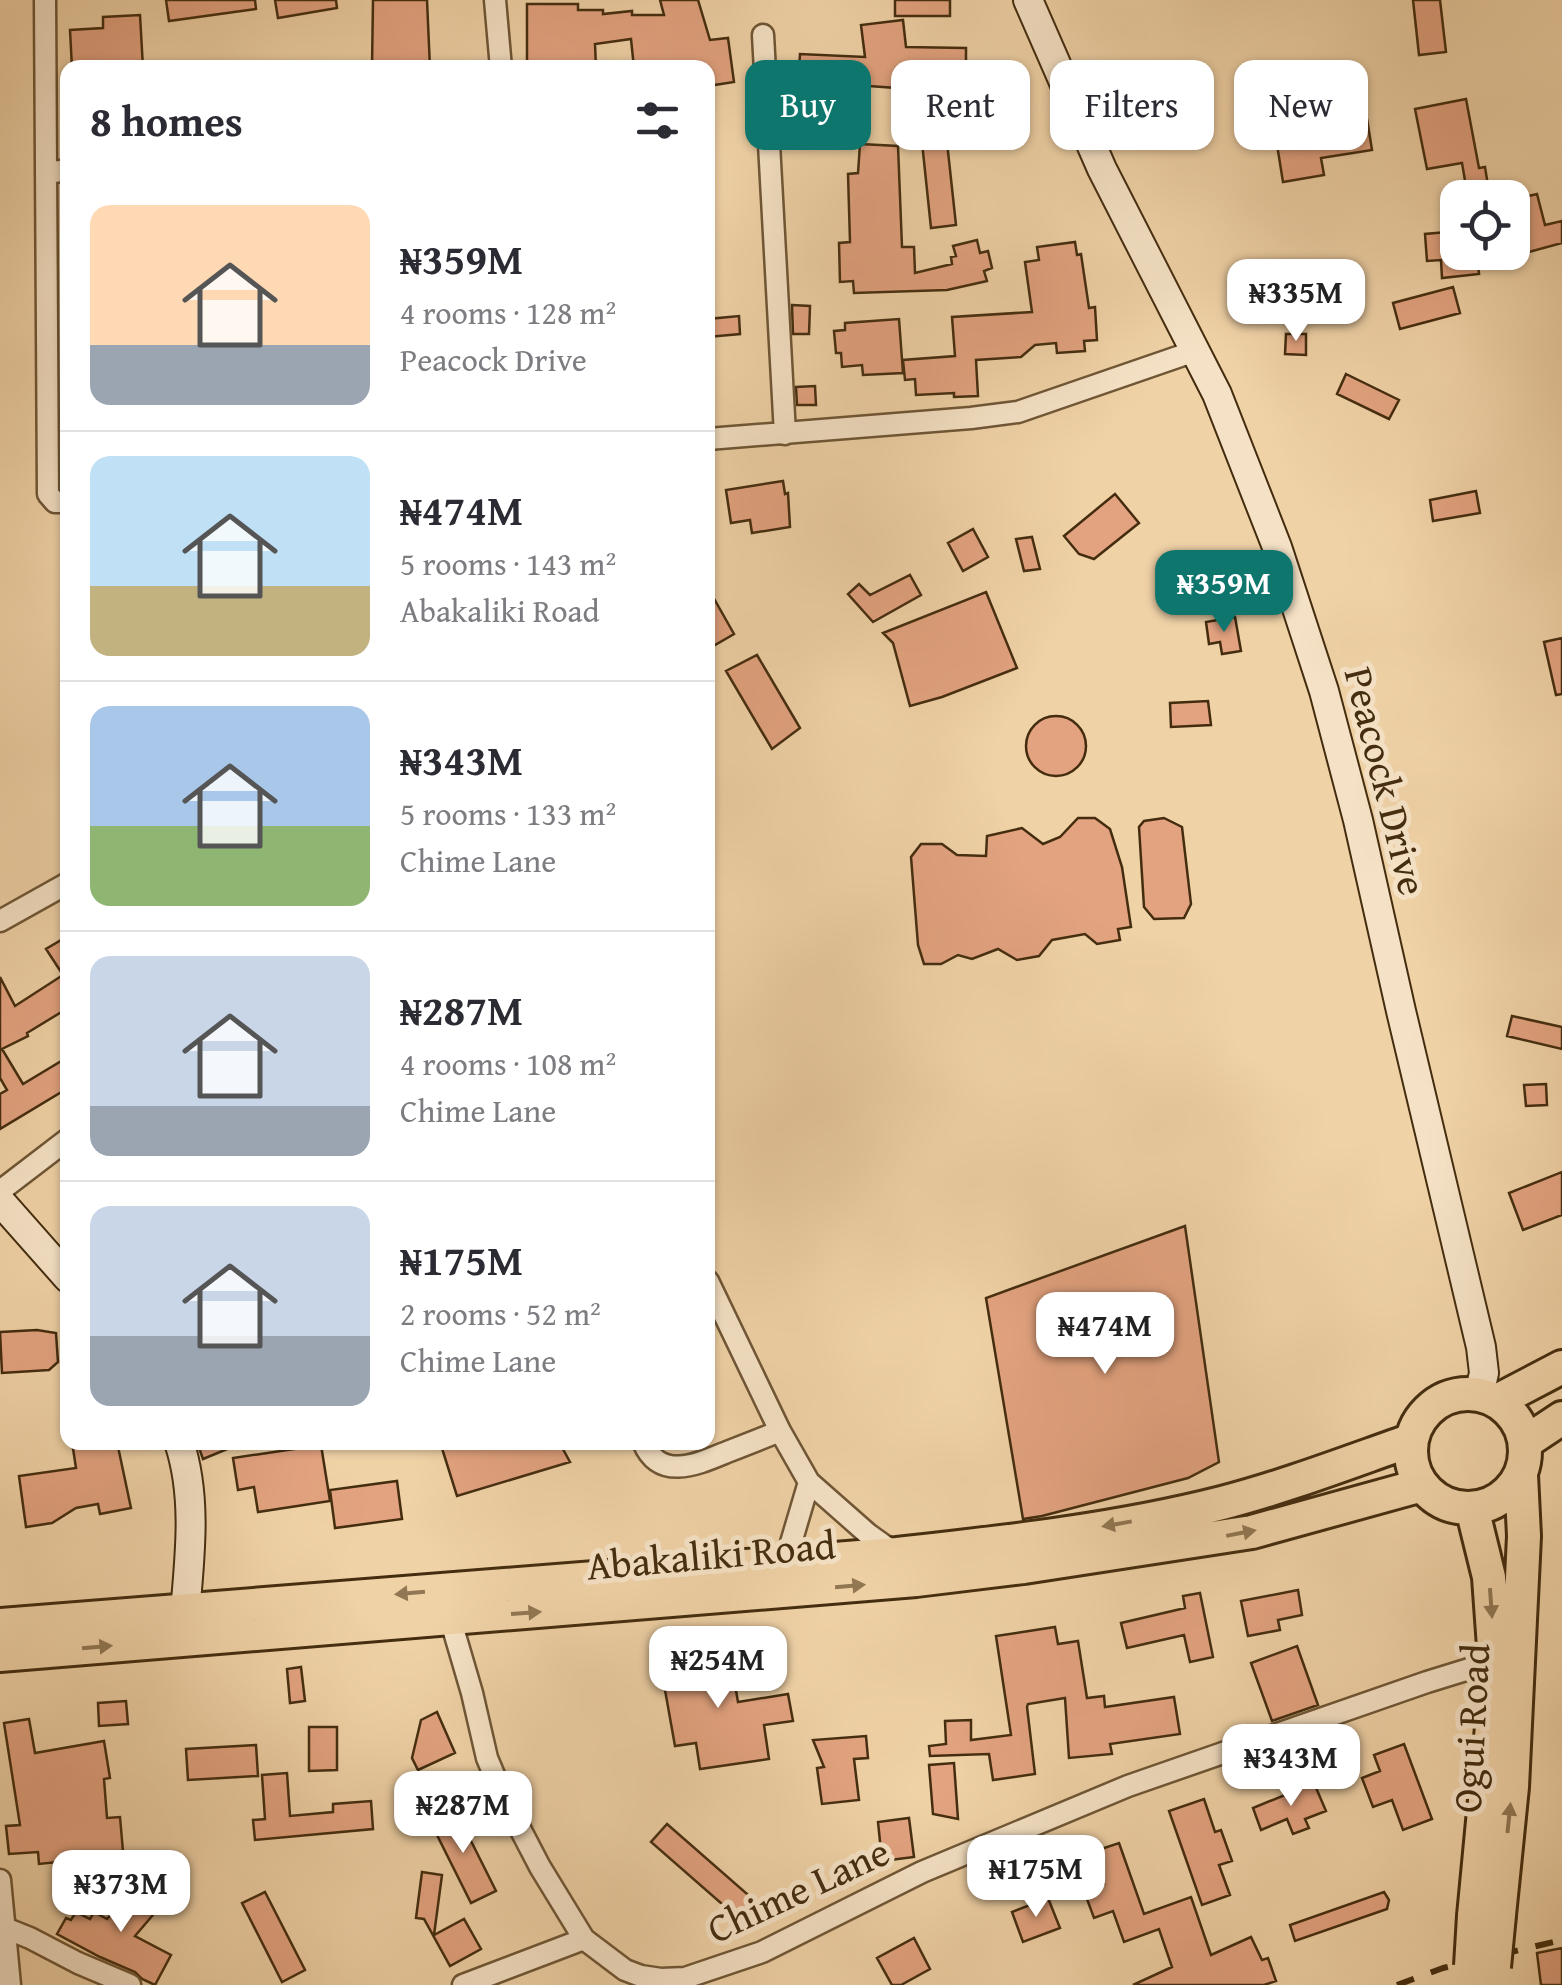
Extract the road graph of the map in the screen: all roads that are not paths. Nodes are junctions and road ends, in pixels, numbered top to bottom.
1 (46, 0) edge
2 (495, 0) edge
3 (1028, 0) edge
4 (763, 35) dead end
5 (500, 60) edge
6 (60, 171) edge
7 (46, 173) junction
8 (1195, 351) junction
9 (784, 434) junction
10 (715, 439) edge
11 (60, 502) edge
12 (60, 887) edge
13 (0, 921) edge
14 (60, 1145) edge
15 (0, 1191) edge
16 (0, 1202) edge
17 (60, 1269) edge
18 (715, 1295) edge
19 (1562, 1367) edge
20 (1488, 1398) junction
21 (1562, 1418) edge
22 (780, 1430) junction
23 (1412, 1440) junction
24 (1526, 1442) junction
25 (181, 1450) edge
26 (647, 1450) edge
27 (1521, 1475) junction
28 (809, 1482) junction
29 (1422, 1485) junction
30 (1472, 1508) junction
31 (1173, 1530) junction
32 (898, 1568) junction
33 (784, 1577) junction
34 (184, 1612) junction
35 (450, 1618) junction
36 (0, 1625) edge
37 (0, 1655) edge
38 (1495, 1662) junction
39 (0, 1880) edge
40 (1487, 1916) junction
41 (5, 1928) junction
42 (584, 1939) junction
43 (1483, 1968) edge
44 (10, 1985) edge
45 (130, 1985) edge
46 (463, 1985) edge

1 - 7 street
2 - 5 street
3 - 8 street, Peacock Drive
4 - 9 street
6 - 7 street
7 - 11 street
8 - 9 street
8 - 20 street, Peacock Drive
9 - 10 street
12 - 13 street
14 - 15 street
16 - 17 street
18 - 22 street
19 - 20 main road
20 - 23 main road
20 - 24 main road
21 - 24 main road
22 - 26 street
22 - 28 street
23 - 29 main road
23 - 31 main road, Abakaliki Road
24 - 27 main road
25 - 34 street
27 - 30 main road
40 -> 27 main road, Ogui Road
28 - 32 street
28 - 33 street
29 - 30 main road
31 -> 29 main road, Abakaliki Road
30 -> 38 main road, Ogui Road
31 - 32 main road, Abakaliki Road
32 - 33 main road, Abakaliki Road
33 -> 34 main road, Abakaliki Road
35 -> 33 main road, Abakaliki Road
34 - 36 main road, Abakaliki Road
37 -> 35 main road, Abakaliki Road
35 - 42 street, Chime Lane
38 - 40 main road, Ogui Road
38 - 42 street, Chime Lane
39 - 41 street
40 - 43 main road, Ogui Road, bridge
41 - 44 street
41 - 45 street
42 - 46 street

